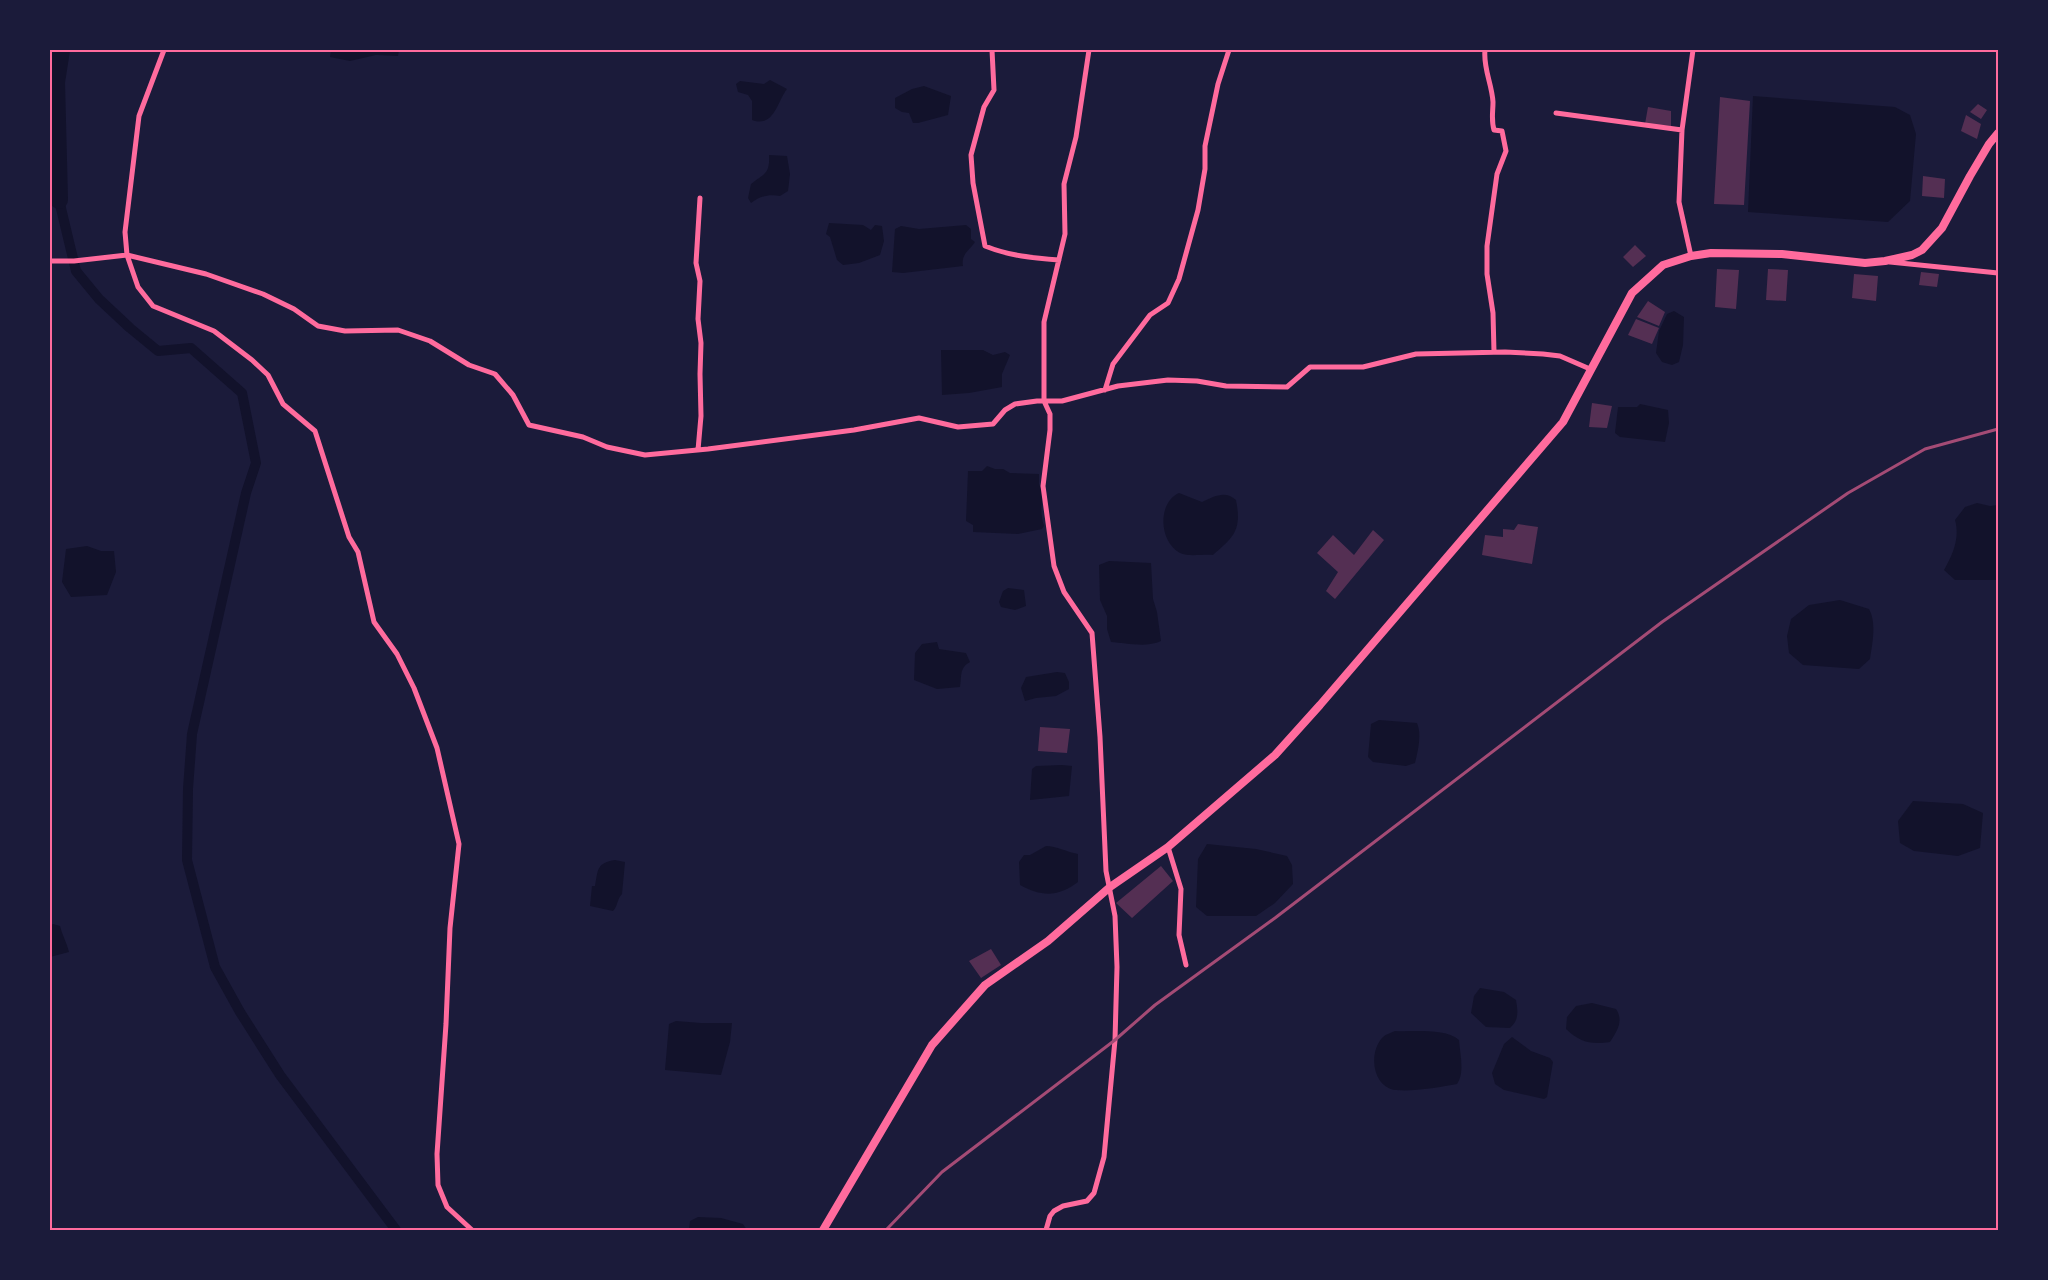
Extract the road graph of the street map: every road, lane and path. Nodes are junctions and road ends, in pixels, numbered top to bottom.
1 (164, 50) edge
2 (992, 50) edge
3 (1089, 50) edge
4 (1229, 50) edge
5 (1485, 50) edge
6 (1693, 50) edge
7 (1556, 113) dead end
8 (1682, 130) junction
9 (1998, 133) edge
10 (700, 198) dead end
11 (127, 255) junction
12 (1691, 256) junction
13 (1059, 260) junction
14 (50, 261) edge
15 (1885, 261) junction
16 (1998, 273) edge
17 (1494, 352) junction
18 (1590, 369) junction
19 (1105, 390) junction
20 (1044, 401) junction
21 (698, 450) junction
22 (1168, 847) junction
23 (1110, 887) junction
24 (1186, 965) dead end
25 (472, 1230) edge
26 (823, 1230) edge
27 (1046, 1230) edge

1 - 11 street
2 - 13 street
3 - 13 street
4 - 19 street
5 - 17 street
6 - 8 street
7 - 8 street
8 - 12 street
9 - 15 highway
10 - 21 street
11 - 14 street
11 - 21 street
11 - 25 street
12 - 15 highway
12 - 18 highway
13 - 20 street
15 - 16 street
17 - 18 street
17 - 19 street
18 - 22 highway
19 - 20 street
20 - 21 street
20 - 23 street
22 - 23 highway
22 - 24 street
23 - 26 highway
23 - 27 street

